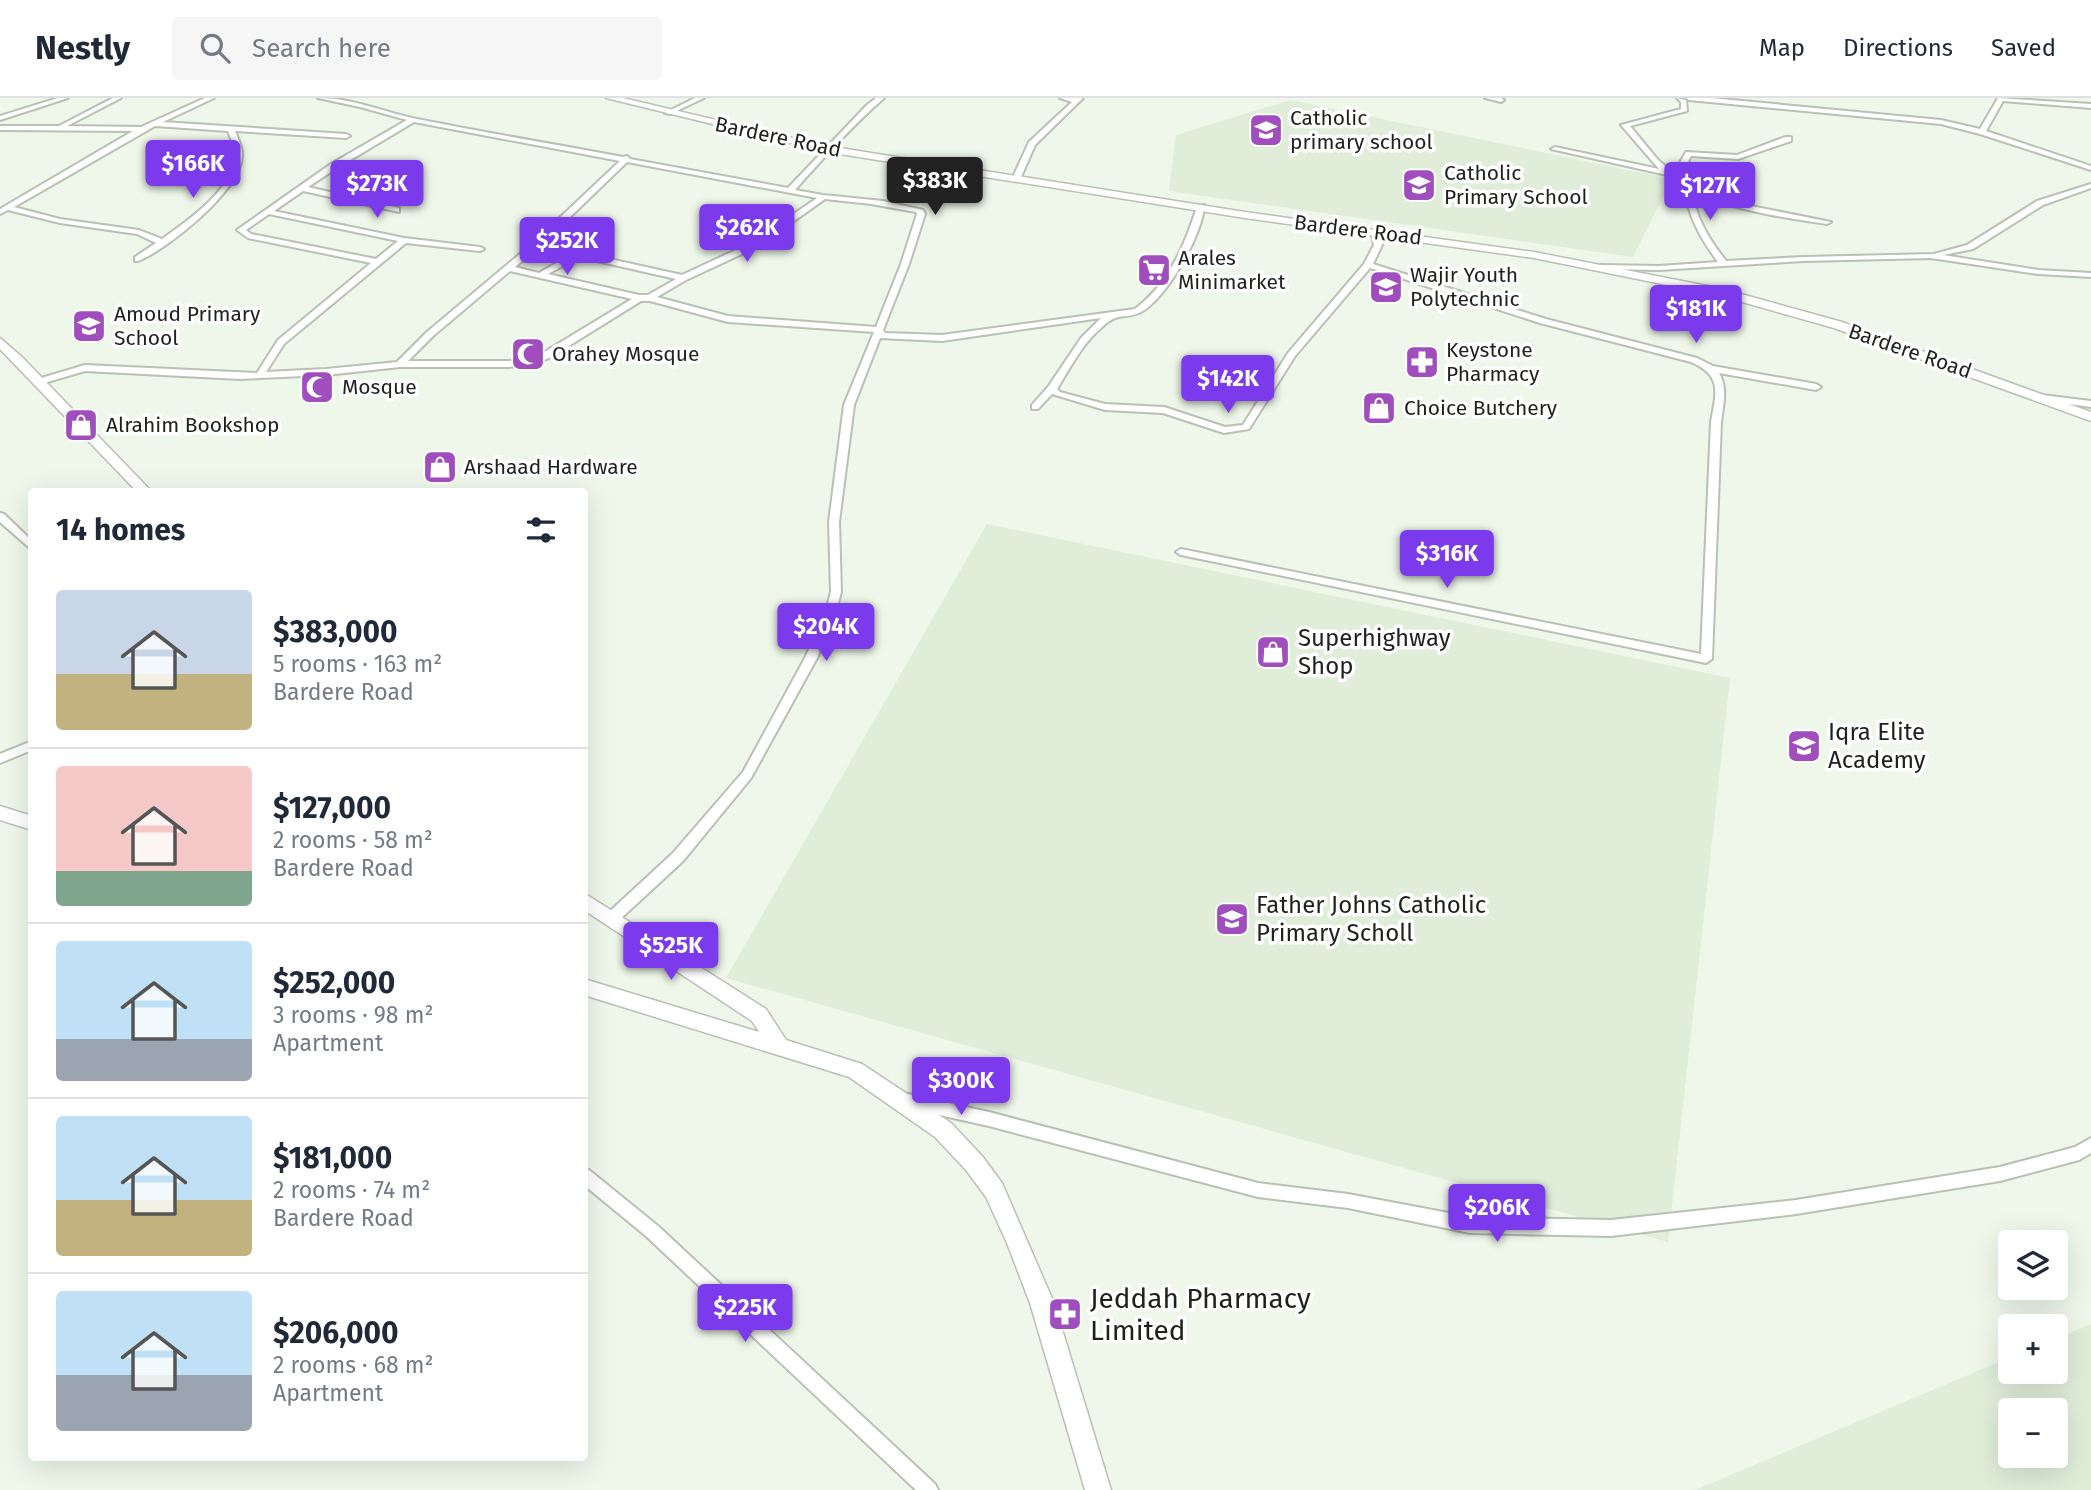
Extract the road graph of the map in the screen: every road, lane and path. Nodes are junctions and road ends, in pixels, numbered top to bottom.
1 (65, 98) edge
2 (118, 98) edge
3 (211, 98) edge
4 (321, 98) edge
5 (611, 98) edge
6 (701, 98) edge
7 (881, 98) edge
8 (1063, 98) edge
9 (1488, 98) edge
10 (1680, 98) edge
11 (1689, 98) edge
12 (1079, 99) edge
13 (1501, 100) dead end
14 (2091, 106) edge
15 (668, 113) junction
16 (0, 118) edge
17 (413, 120) junction
18 (156, 124) junction
19 (0, 128) edge
20 (58, 128) junction
21 (142, 129) junction
22 (230, 129) junction
23 (1982, 132) junction
24 (346, 136) dead end
25 (1788, 139) dead end
26 (827, 149) junction
27 (1555, 149) dead end
28 (627, 158) junction
29 (2091, 168) edge
30 (1674, 176) junction
31 (1017, 177) junction
32 (1687, 184) junction
33 (2091, 187) edge
34 (302, 188) junction
35 (791, 190) junction
36 (823, 197) junction
37 (1200, 207) junction
38 (4, 210) edge
39 (396, 210) dead end
40 (269, 212) junction
41 (1826, 222) dead end
42 (1375, 232) junction
43 (404, 240) junction
44 (163, 243) junction
45 (536, 245) junction
46 (481, 249) dead end
47 (578, 254) junction
48 (1931, 256) junction
49 (138, 259) dead end
50 (378, 262) junction
51 (1724, 264) junction
52 (1368, 265) junction
53 (1602, 267) junction
54 (509, 268) junction
55 (541, 275) junction
56 (2091, 275) edge
57 (683, 278) junction
58 (639, 298) junction
59 (650, 298) junction
60 (1110, 317) junction
61 (878, 330) junction
62 (0, 342) edge
63 (400, 364) junction
64 (1712, 369) junction
65 (260, 375) junction
66 (41, 381) junction
67 (1816, 387) dead end
68 (1052, 389) junction
69 (2042, 398) junction
70 (2091, 404) edge
71 (1035, 407) dead end
72 (2091, 417) edge
73 (141, 488) edge
74 (0, 516) edge
75 (28, 543) edge
76 (1181, 552) dead end
77 (28, 747) edge
78 (0, 759) edge
79 (0, 814) edge
80 (28, 822) edge
81 (588, 903) edge
82 (612, 918) junction
83 (588, 988) edge
84 (778, 1045) junction
85 (901, 1100) junction
86 (2091, 1145) edge
87 (588, 1178) edge
88 (929, 1490) edge
89 (1098, 1490) edge

1 - 16 street
2 - 20 street
3 - 18 street
4 - 17 street
5 - 15 street, Bardere Road
6 - 15 street
7 - 26 street
8 - 12 street
9 - 13 street
10 - 30 street
11 - 23 street
12 - 31 street
14 - 23 street
15 - 26 street, Bardere Road
17 - 28 street
17 - 34 street
18 - 21 street
18 - 22 street
19 - 20 street
20 - 21 street
21 - 38 street
22 - 24 street
22 - 44 street
23 - 29 street
25 - 30 street
26 - 31 street, Bardere Road
26 - 35 street
27 - 30 street
28 - 35 street
28 - 45 street
30 - 32 street
31 - 37 street, Bardere Road
32 - 41 street
32 - 51 street
33 - 48 street
34 - 39 street
34 - 40 street
35 - 36 street
36 - 57 street
36 - 61 street
37 - 42 street, Bardere Road
37 - 60 street
38 - 44 street
40 - 43 street
40 - 50 street
42 - 52 street
42 - 53 street, Bardere Road
43 - 46 street
43 - 50 street
44 - 49 street
45 - 47 street
45 - 54 street
47 - 55 street
47 - 57 street
48 - 51 street
48 - 56 street
50 - 65 street
51 - 53 street
52 - 64 street
52 - 68 street
53 - 69 street, Bardere Road
54 - 55 street
54 - 63 street
55 - 58 street
57 - 59 street
58 - 59 street
58 - 63 street
59 - 61 street
60 - 61 street
60 - 68 street
61 - 82 street
62 - 66 street
63 - 65 street
64 - 67 street
64 - 76 street
65 - 66 street
66 - 73 street
68 - 71 street
69 - 70 street
69 - 72 street, Bardere Road
74 - 75 street
77 - 78 street
79 - 80 street
81 - 82 street
82 - 84 street
83 - 84 street
84 - 85 street
85 - 86 street
85 - 89 street
87 - 88 street

